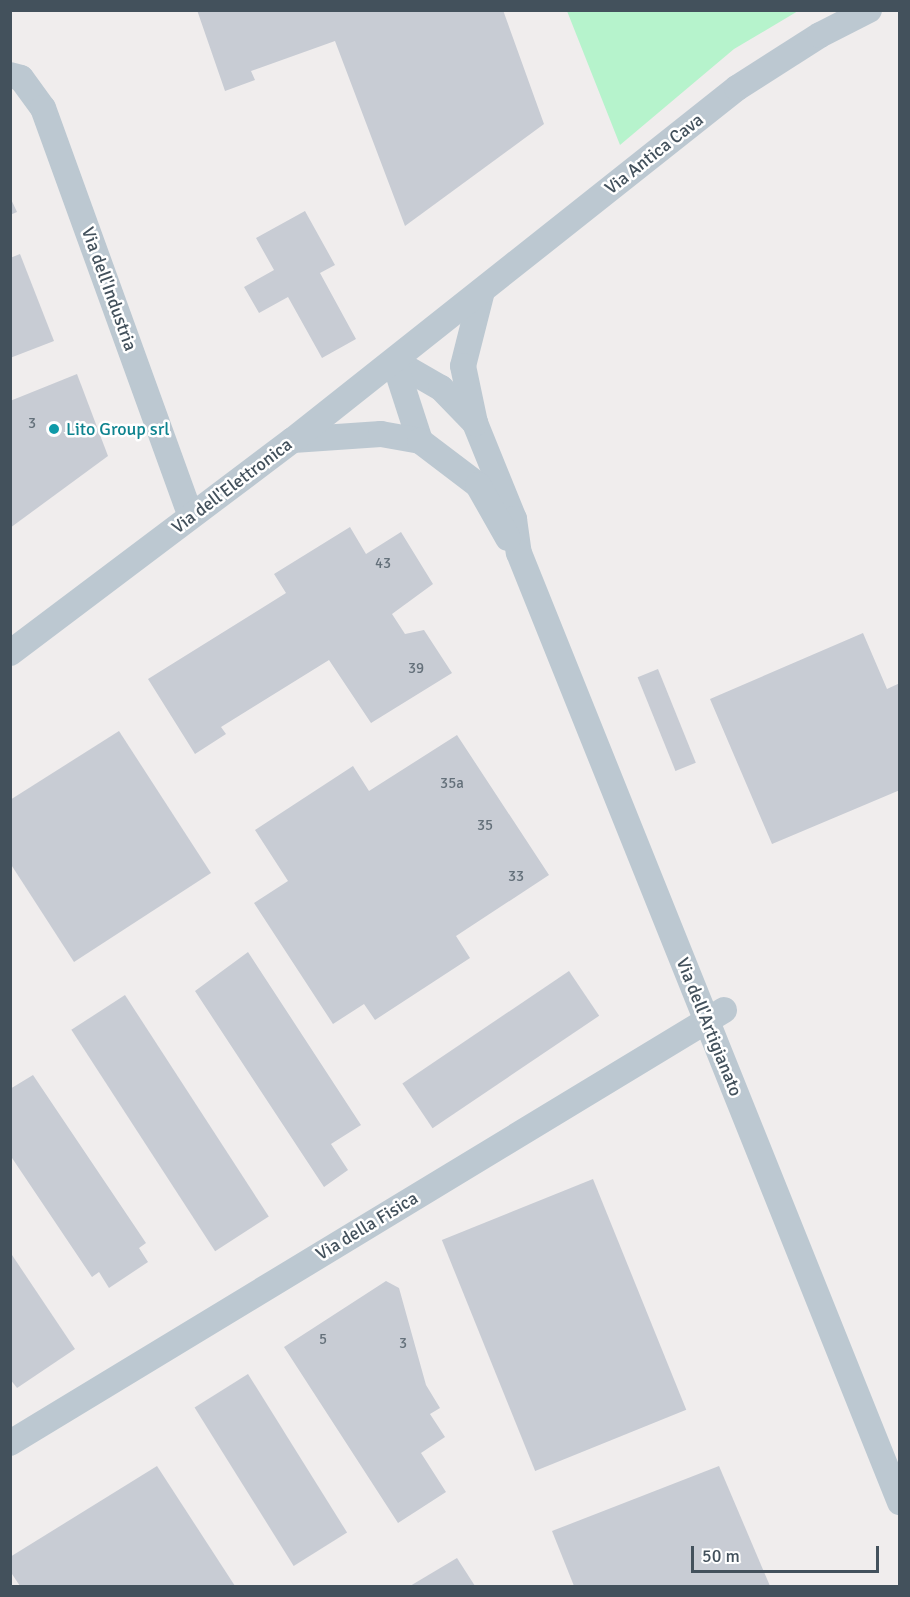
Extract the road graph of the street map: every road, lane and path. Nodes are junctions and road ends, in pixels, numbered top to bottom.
1 (869, 10) edge
2 (10, 75) edge
3 (482, 291) junction
4 (450, 315) joint
5 (394, 361) junction
6 (475, 423) junction
7 (293, 440) junction
8 (420, 441) junction
9 (191, 516) junction
10 (519, 553) junction
11 (10, 653) edge
12 (715, 1015) junction
13 (10, 1443) edge
14 (900, 1502) edge

1 - 3 street, Via Antica Cava
2 - 9 street, Via dell'Industria
3 - 4 street, Via Antica Cava
3 - 6 street, Via dell'Artigianato
4 - 5 street, Via dell'Elettronica
5 - 6 street, Via dell'Artigianato
5 - 7 street, Via dell'Elettronica
5 - 8 street
6 - 10 street, Via dell'Artigianato
7 - 8 street, Via dell'Artigianato
7 - 9 street, Via dell'Elettronica
8 - 10 street, Via dell'Artigianato
9 - 11 street, Via dell'Elettronica
10 - 12 street, Via dell'Artigianato
12 - 13 street, Via della Fisica
12 - 14 street, Via dell'Artigianato

